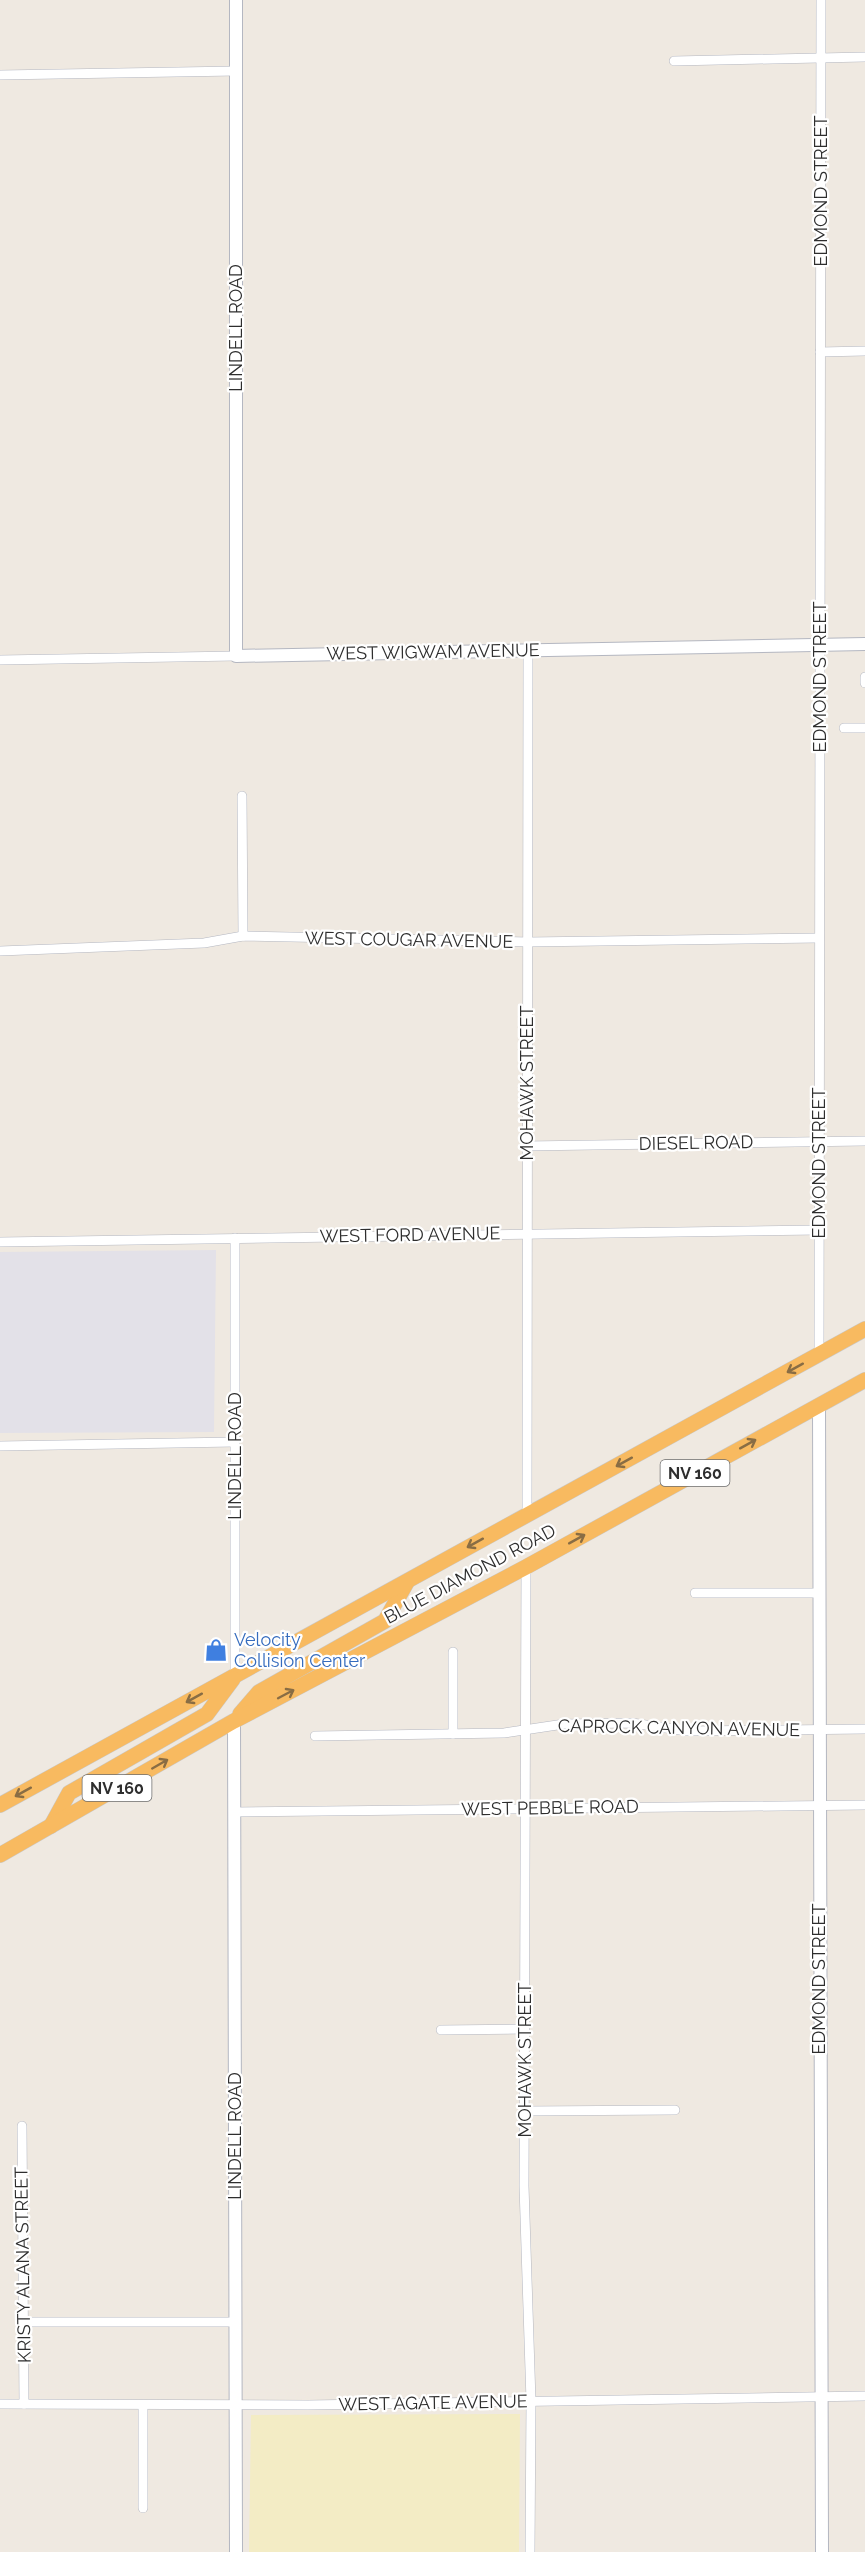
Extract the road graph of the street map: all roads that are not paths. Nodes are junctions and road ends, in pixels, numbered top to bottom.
1 (236, 0) edge
2 (821, 0) edge
3 (865, 57) edge
4 (822, 58) junction
5 (674, 61) dead end
6 (236, 71) junction
7 (0, 75) edge
8 (865, 351) edge
9 (820, 352) junction
10 (865, 644) edge
11 (820, 645) junction
12 (528, 650) junction
13 (236, 656) junction
14 (0, 660) edge
15 (865, 677) edge
16 (865, 683) edge
17 (844, 728) dead end
18 (865, 728) edge
19 (242, 796) dead end
20 (243, 936) junction
21 (819, 938) junction
22 (528, 942) junction
23 (0, 951) edge
24 (819, 1141) junction
25 (865, 1141) edge
26 (526, 1146) junction
27 (819, 1230) junction
28 (528, 1234) junction
29 (235, 1238) junction
30 (0, 1242) edge
31 (865, 1329) edge
32 (819, 1354) junction
33 (865, 1380) edge
34 (819, 1405) junction
35 (235, 1442) junction
36 (0, 1446) edge
37 (526, 1515) junction
38 (526, 1567) junction
39 (408, 1581) junction
40 (695, 1593) dead end
41 (818, 1593) junction
42 (453, 1652) dead end
43 (235, 1675) junction
44 (234, 1721) junction
45 (818, 1729) junction
46 (865, 1729) edge
47 (526, 1731) junction
48 (453, 1734) junction
49 (315, 1736) dead end
50 (0, 1804) edge
51 (818, 1805) junction
52 (865, 1805) edge
53 (525, 1807) junction
54 (234, 1812) junction
55 (51, 1826) junction
56 (0, 1855) edge
57 (525, 2029) junction
58 (441, 2030) dead end
59 (675, 2110) dead end
60 (526, 2111) junction
61 (22, 2126) dead end
62 (24, 2322) junction
63 (236, 2322) junction
64 (821, 2396) junction
65 (865, 2396) edge
66 (531, 2401) junction
67 (0, 2404) edge
68 (24, 2404) junction
69 (143, 2405) junction
70 (236, 2405) junction
71 (143, 2508) dead end
72 (236, 2552) edge
73 (530, 2552) edge
74 (822, 2552) edge

1 - 6 street, LINDELL ROAD
2 - 4 street, EDMOND STREET
3 - 4 street
4 - 5 street
4 - 9 street, EDMOND STREET
6 - 7 street
6 - 13 street, LINDELL ROAD
8 - 9 street
9 - 11 street, EDMOND STREET
10 - 11 street, WEST WIGWAM AVENUE
11 - 12 street, WEST WIGWAM AVENUE
11 - 21 street, EDMOND STREET
12 - 13 street, WEST WIGWAM AVENUE
12 - 22 street, MOHAWK STREET
13 - 14 street, WEST WIGWAM AVENUE
15 - 16 street
17 - 18 street
19 - 20 street
20 - 22 street, WEST COUGAR AVENUE
20 - 23 street, WEST COUGAR AVENUE
21 - 22 street, WEST COUGAR AVENUE
21 - 24 street, EDMOND STREET
22 - 26 street, MOHAWK STREET
24 - 25 street, DIESEL ROAD
24 - 26 street, DIESEL ROAD
24 - 27 street, EDMOND STREET
26 - 28 street, MOHAWK STREET
27 - 28 street, WEST FORD AVENUE
27 - 32 street, EDMOND STREET
28 - 29 street, WEST FORD AVENUE
28 - 37 street, MOHAWK STREET
29 - 30 street, WEST FORD AVENUE
29 - 35 street, LINDELL ROAD
31 - 32 highway, BLUE DIAMOND ROAD / NV 160
32 -> 37 highway, BLUE DIAMOND ROAD / NV 160
33 - 34 highway, BLUE DIAMOND ROAD / NV 160
38 -> 34 highway, BLUE DIAMOND ROAD / NV 160
34 - 41 street, EDMOND STREET
35 - 36 street
35 - 43 street, LINDELL ROAD
37 -> 39 highway, BLUE DIAMOND ROAD / NV 160
44 -> 38 highway, BLUE DIAMOND ROAD / NV 160
38 - 47 street, MOHAWK STREET
39 - 43 highway, BLUE DIAMOND ROAD / NV 160
39 - 44 highway
40 - 41 street
41 - 45 street, EDMOND STREET
42 - 48 street
43 -> 50 highway, BLUE DIAMOND ROAD / NV 160
43 - 55 highway
44 - 54 street, LINDELL ROAD
55 -> 44 highway, BLUE DIAMOND ROAD / NV 160
45 - 46 street, CAPROCK CANYON AVENUE
45 - 47 street, CAPROCK CANYON AVENUE
45 - 51 street, EDMOND STREET
47 - 48 street, CAPROCK CANYON AVENUE
47 - 53 street, MOHAWK STREET
48 - 49 street, CAPROCK CANYON AVENUE
51 - 52 street, WEST PEBBLE ROAD
51 - 53 street, WEST PEBBLE ROAD
51 - 64 street, EDMOND STREET
53 - 54 street, WEST PEBBLE ROAD
53 - 57 street, MOHAWK STREET
54 - 63 street, LINDELL ROAD
55 - 56 highway, BLUE DIAMOND ROAD / NV 160
57 - 58 street
57 - 60 street, MOHAWK STREET
59 - 60 street
60 - 66 street, MOHAWK STREET
61 - 62 street, KRISTY ALANA STREET
62 - 63 street
62 - 68 street, KRISTY ALANA STREET
63 - 70 street, LINDELL ROAD
64 - 65 street, WEST AGATE AVENUE
64 - 66 street, WEST AGATE AVENUE
64 - 74 street, EDMOND STREET
66 - 70 street, WEST AGATE AVENUE
66 - 73 street, MOHAWK STREET
67 - 68 street, WEST AGATE AVENUE
68 - 69 street, WEST AGATE AVENUE
69 - 70 street, WEST AGATE AVENUE
69 - 71 street
70 - 72 street, LINDELL ROAD

